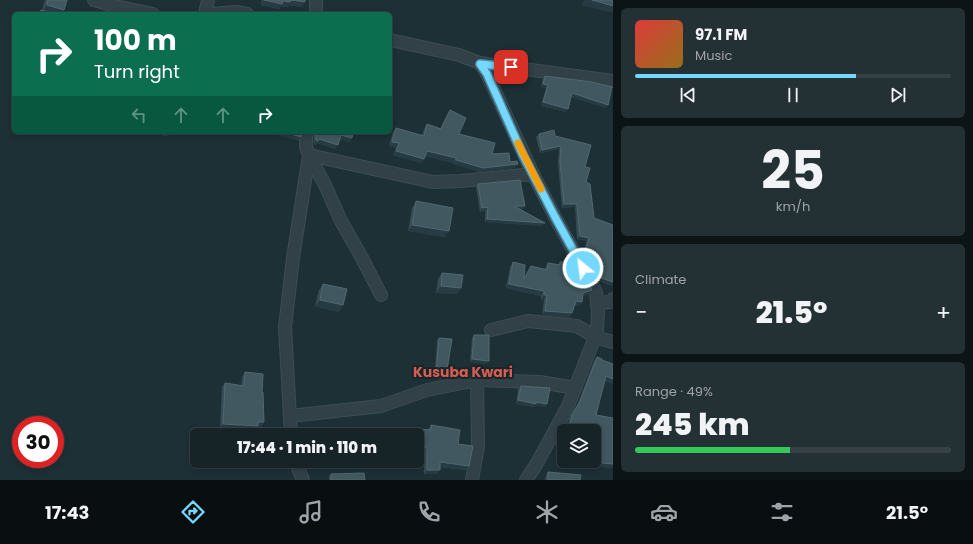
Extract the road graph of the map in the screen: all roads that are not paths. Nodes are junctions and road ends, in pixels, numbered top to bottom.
1 (94, 0) edge
2 (208, 0) edge
3 (316, 0) edge
4 (144, 12) edge
5 (205, 12) edge
6 (316, 12) edge
7 (392, 40) edge
8 (480, 64) junction
9 (613, 81) edge
10 (306, 134) edge
11 (309, 155) junction
12 (533, 174) junction
13 (381, 295) dead end
14 (613, 299) edge
15 (598, 303) junction
16 (491, 330) dead end
17 (595, 337) junction
18 (613, 342) edge
19 (477, 380) junction
20 (575, 388) junction
21 (290, 416) junction
22 (291, 428) edge
23 (299, 468) edge
24 (303, 480) edge
25 (472, 480) edge
26 (526, 480) edge

1 - 4 street
2 - 5 street
3 - 6 street
7 - 8 street
8 - 9 street
8 - 12 street
10 - 11 street
11 - 12 street
11 - 13 street
11 - 21 street
12 - 15 street
14 - 15 street
15 - 17 street
16 - 17 street
17 - 18 street
17 - 20 street
19 - 20 street
19 - 21 street
19 - 25 street
20 - 26 street
21 - 22 street
23 - 24 street

